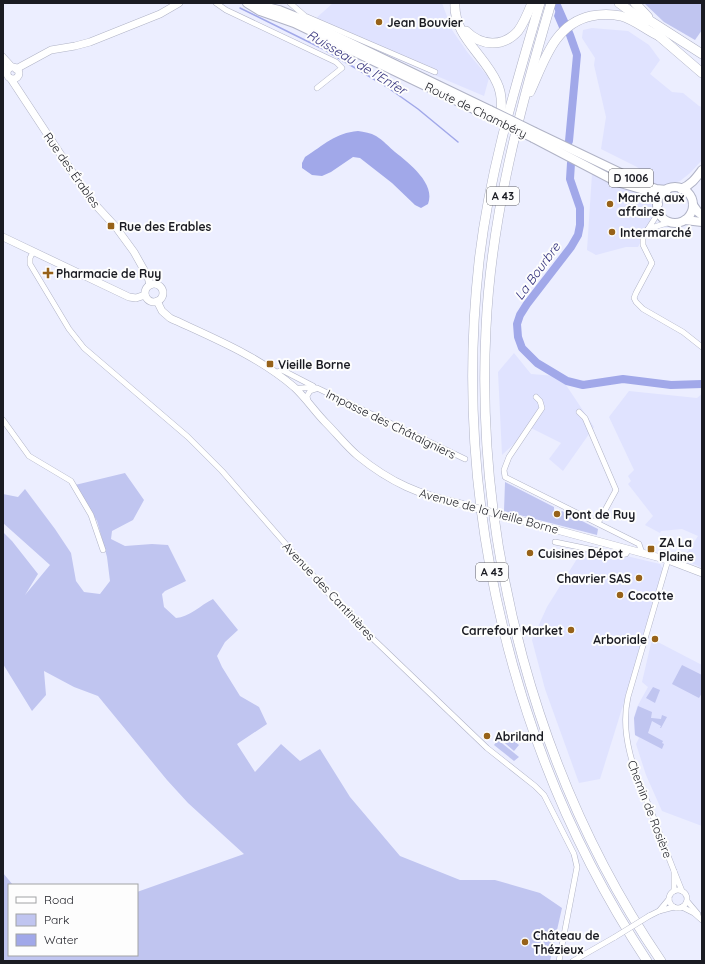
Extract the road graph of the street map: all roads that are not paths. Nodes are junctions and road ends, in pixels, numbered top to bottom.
1 (179, 3) edge
2 (216, 3) edge
3 (247, 3) edge
4 (258, 3) edge
5 (290, 3) edge
6 (455, 3) edge
7 (459, 3) edge
8 (532, 3) edge
9 (540, 3) edge
10 (619, 3) edge
11 (624, 3) edge
12 (635, 3) edge
13 (550, 7) edge
14 (653, 22) junction
15 (659, 36) junction
16 (702, 54) edge
17 (3, 57) edge
18 (435, 72) dead end
19 (702, 73) edge
20 (11, 74) edge
21 (317, 88) dead end
22 (489, 113) junction
23 (520, 115) junction
24 (534, 135) junction
25 (498, 153) junction
26 (702, 170) edge
27 (702, 178) edge
28 (681, 189) junction
29 (667, 190) junction
30 (692, 201) junction
31 (658, 206) junction
32 (702, 215) edge
33 (685, 220) junction
34 (670, 222) junction
35 (702, 222) edge
36 (648, 229) junction
37 (3, 237) edge
38 (33, 252) junction
39 (150, 285) junction
40 (145, 295) junction
41 (157, 301) junction
42 (702, 347) edge
43 (275, 372) junction
44 (295, 388) junction
45 (317, 388) junction
46 (536, 397) dead end
47 (309, 404) junction
48 (579, 412) dead end
49 (3, 420) edge
50 (464, 460) dead end
51 (598, 523) junction
52 (555, 542) dead end
53 (629, 549) junction
54 (103, 550) dead end
55 (642, 553) junction
56 (668, 560) junction
57 (702, 573) edge
58 (674, 871) junction
59 (674, 891) junction
60 (682, 891) junction
61 (670, 899) junction
62 (687, 901) junction
63 (674, 907) junction
64 (682, 908) junction
65 (659, 911) junction
66 (702, 919) edge
67 (559, 961) edge
68 (574, 961) edge
69 (648, 961) edge
70 (661, 961) edge

1 - 20 main road
2 - 21 street
3 - 22 main road, Route de Chambéry / D 1006
4 - 22 main road, Route de Chambéry / D 1006
5 - 18 street
6 - 25 highway
7 - 8 highway
9 - 25 highway, A 43
10 - 15 highway
11 - 14 highway
12 - 14 highway
13 - 23 highway, A 43
14 - 16 highway
15 - 19 highway
15 - 23 highway
17 - 20 street
20 - 39 main road, Rue des Érables
22 - 24 main road, Route de Chambéry / D 1006, bridge
23 - 70 highway, A 43
24 - 29 main road, Route de Chambéry / D 1006
24 - 31 main road, Route de Chambéry / D 1006
25 - 69 highway, A 43
26 - 28 main road
27 - 30 main road
28 - 29 main road
28 - 30 main road
29 - 31 main road
30 - 32 main road
30 - 33 main road
31 - 34 main road
31 - 36 street
33 - 34 main road
33 - 35 main road
34 - 36 street
36 - 42 street
37 - 38 main road, Avenue de la Vieille Borne
38 - 40 main road, Avenue de la Vieille Borne
38 - 67 street, Avenue des Cantinières
39 - 40 main road
39 - 41 main road
40 - 41 main road, Avenue de la Vieille Borne
41 - 43 main road, Avenue de la Vieille Borne
43 - 44 main road, Avenue de la Vieille Borne
43 - 45 street
44 - 45 street, Impasse des Châtaigniers
44 - 47 main road, Avenue de la Vieille Borne
45 - 47 street, Impasse des Châtaigniers
45 - 50 street, Impasse des Châtaigniers
46 - 51 street
47 - 53 main road, Avenue de la Vieille Borne, bridge
48 - 51 street
49 - 54 street
51 - 55 street
52 - 53 street
53 - 55 main road, Avenue de la Vieille Borne
55 - 56 main road, Avenue de la Vieille Borne
56 - 57 main road, Avenue de la Vieille Borne
56 - 58 street, Chemin de Rosière
58 - 59 street, Chemin de Rosière
58 - 60 street, Chemin de Rosière
59 - 60 street
59 - 61 street
60 - 62 street
61 - 63 street
61 - 65 street
62 - 64 street
62 - 66 street
63 - 64 street
63 - 65 street
64 - 66 street
65 - 68 street, bridge

